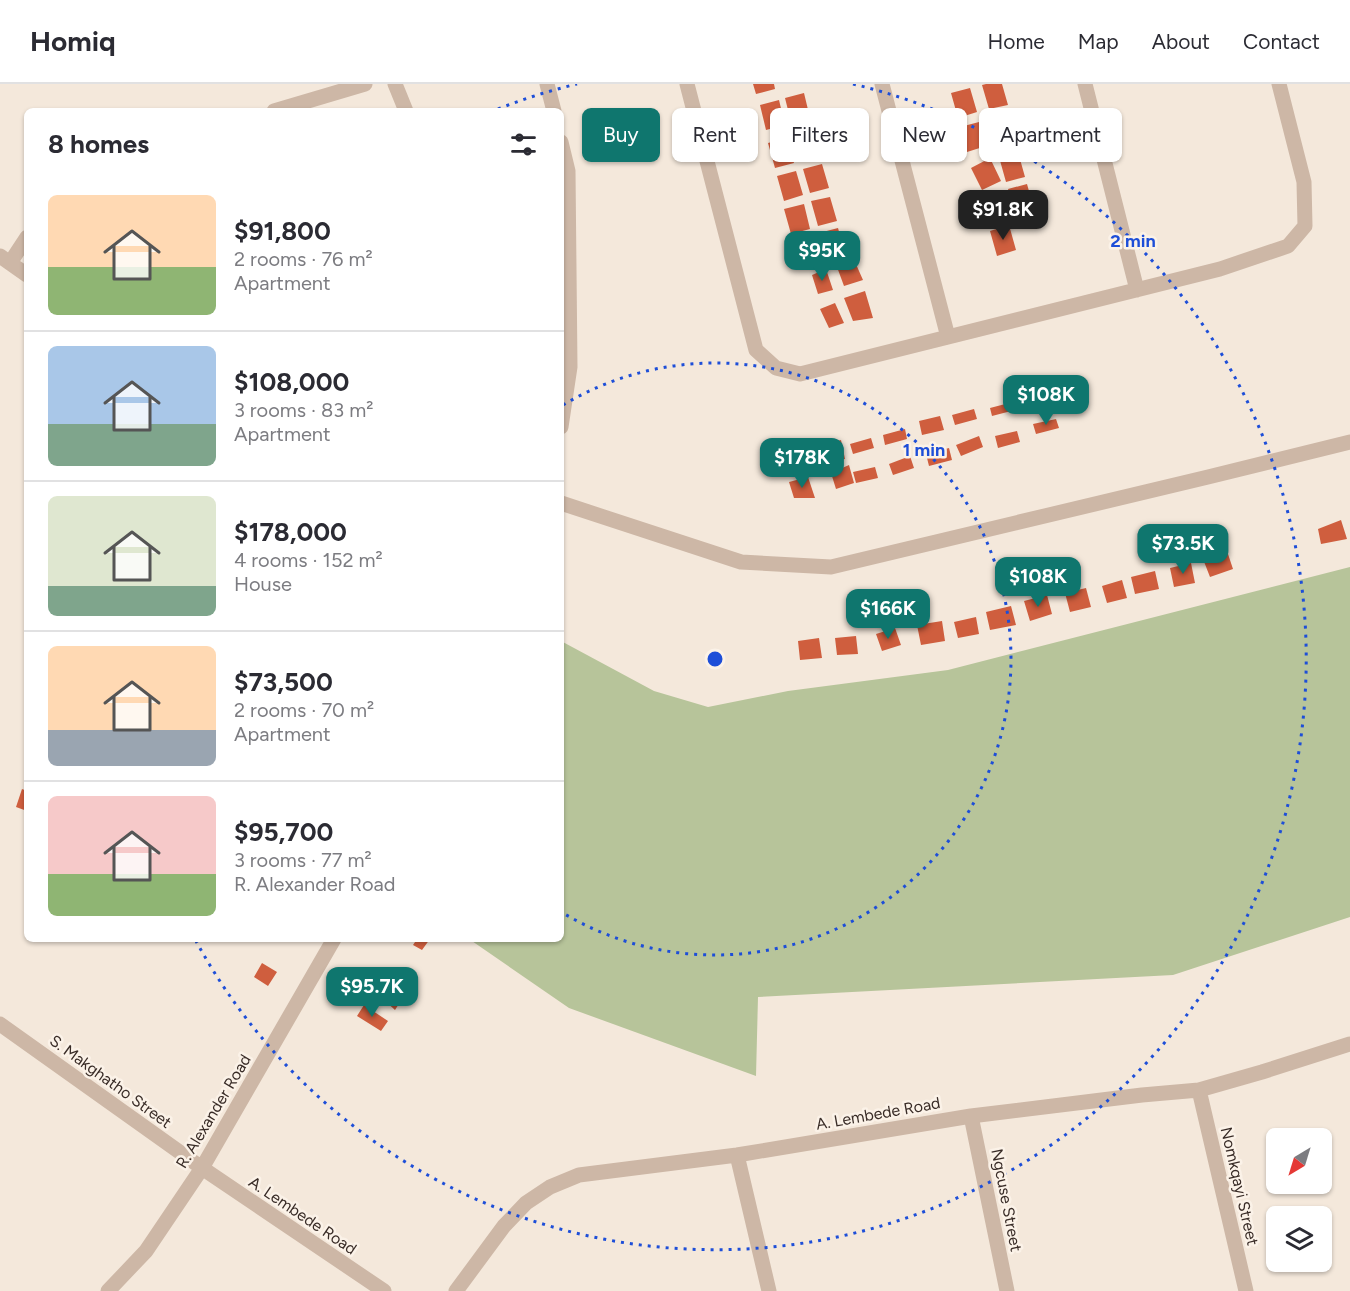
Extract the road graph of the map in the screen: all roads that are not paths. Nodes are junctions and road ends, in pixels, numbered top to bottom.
1 (365, 84) edge
2 (395, 84) edge
3 (547, 84) edge
4 (687, 84) edge
5 (882, 84) edge
6 (1085, 84) edge
7 (1279, 84) edge
8 (284, 108) edge
9 (405, 108) edge
10 (553, 108) edge
11 (564, 154) edge
12 (24, 240) edge
13 (5, 260) edge
14 (24, 273) edge
15 (1137, 290) junction
16 (948, 337) junction
17 (564, 407) edge
18 (1350, 442) edge
19 (564, 503) edge
20 (332, 942) edge
21 (0, 1024) edge
22 (1350, 1044) edge
23 (1199, 1090) junction
24 (971, 1116) junction
25 (737, 1155) junction
26 (201, 1168) junction
27 (108, 1291) edge
28 (384, 1291) edge
29 (456, 1291) edge
30 (769, 1291) edge
31 (1007, 1291) edge
32 (1246, 1291) edge

1 - 8 street
2 - 9 street
3 - 10 street
4 - 16 street
5 - 16 street
6 - 15 street
7 - 15 street
11 - 17 street
12 - 13 street
13 - 14 street
15 - 16 street
18 - 19 street
20 - 26 street, R. Alexander Road
21 - 26 street, S. Makghatho Street
22 - 23 street, A. Lembede Road
23 - 24 street, A. Lembede Road
23 - 32 street, Nomkqayi Street
24 - 25 street, A. Lembede Road
24 - 31 street, Ngcuse Street
25 - 29 street, A. Lembede Road
25 - 30 street
26 - 27 street, R. Alexander Road
26 - 28 street, A. Lembede Road

